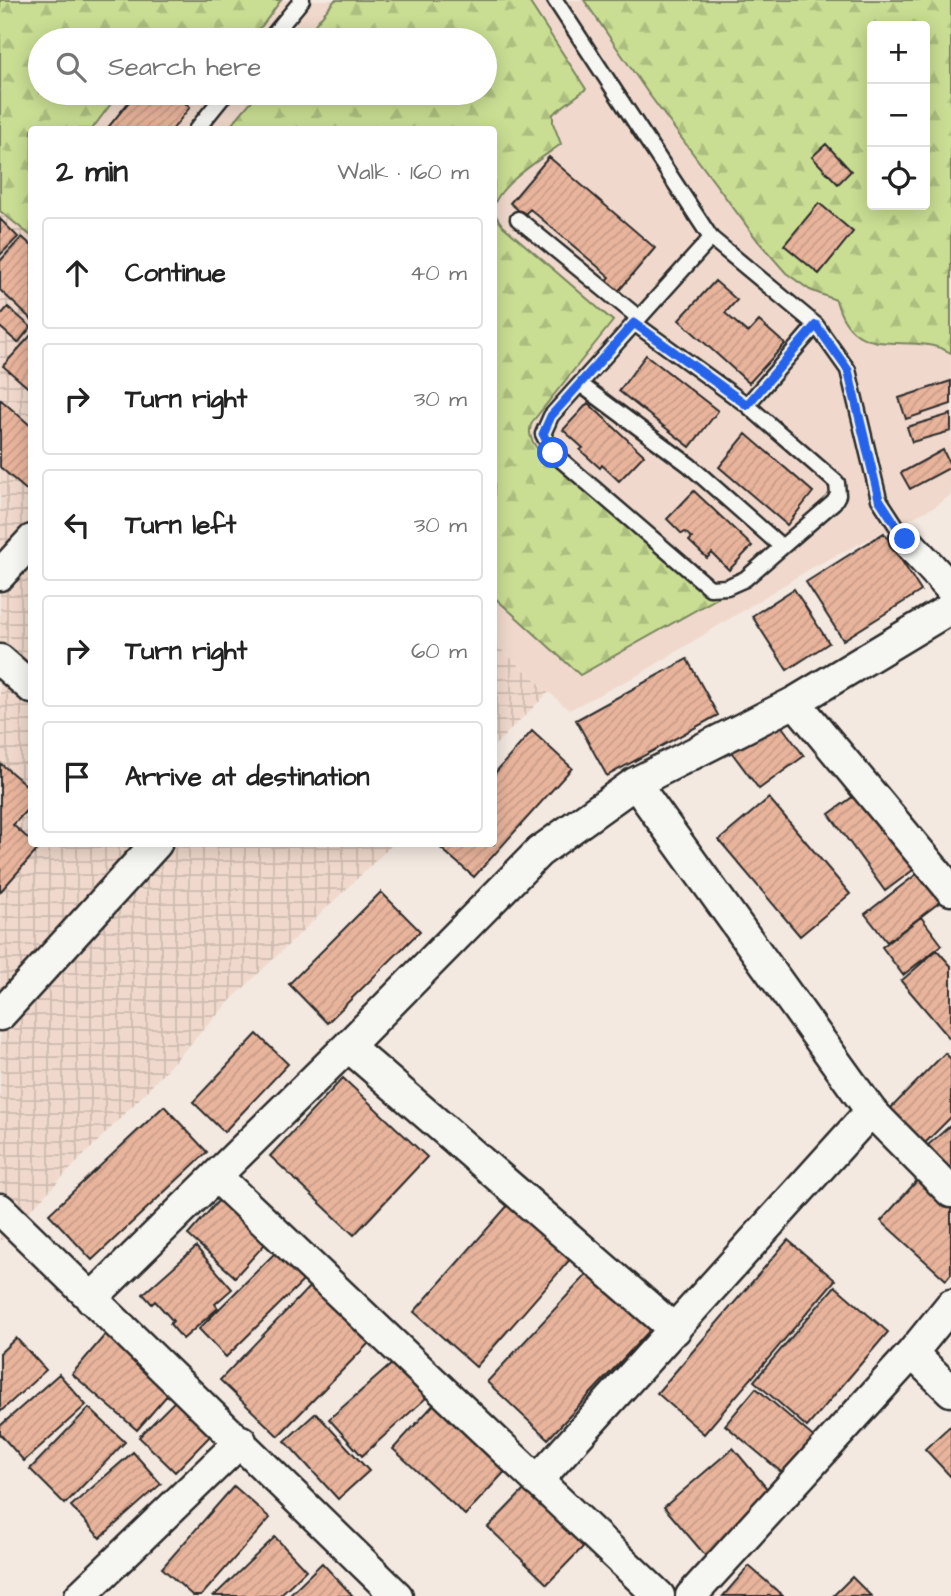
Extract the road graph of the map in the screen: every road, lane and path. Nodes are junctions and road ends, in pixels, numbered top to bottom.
1 (302, 0) edge
2 (555, 0) edge
3 (279, 28) edge
4 (216, 105) edge
5 (199, 126) edge
6 (518, 219) dead end
7 (711, 238) junction
8 (637, 320) junction
9 (816, 325) junction
10 (580, 384) junction
11 (747, 405) junction
12 (905, 539) joint
13 (28, 544) edge
14 (782, 547) junction
15 (0, 575) edge
16 (951, 589) edge
17 (951, 608) edge
18 (0, 660) edge
19 (28, 684) edge
20 (795, 702) junction
21 (635, 783) junction
22 (153, 847) edge
23 (951, 890) edge
24 (0, 1015) edge
25 (348, 1046) junction
26 (871, 1111) junction
27 (216, 1176) junction
28 (951, 1192) edge
29 (0, 1209) edge
30 (91, 1299) junction
31 (951, 1305) edge
32 (675, 1330) junction
33 (912, 1353) junction
34 (951, 1391) edge
35 (240, 1441) junction
36 (537, 1481) junction
37 (98, 1590) edge
38 (397, 1596) edge
39 (659, 1596) edge
40 (691, 1596) edge

1 - 3 lane
2 - 7 lane
4 - 5 lane
6 - 8 lane
7 - 8 lane
7 - 9 lane
8 - 10 lane
8 - 11 lane
9 - 11 lane
9 - 12 lane
10 - 14 lane
10 - 14 lane
11 - 14 lane
12 - 16 street
13 - 15 street
17 - 20 street
18 - 19 street
20 - 21 street
20 - 23 street
21 - 25 street
21 - 26 street
22 - 24 street
25 - 27 street
25 - 32 street
26 - 28 street
26 - 32 street
27 - 30 street
27 - 36 street
29 - 30 street
30 - 35 street
31 - 33 street
32 - 36 street
33 - 34 street
33 - 40 street
35 - 37 street
35 - 38 street
36 - 39 street

